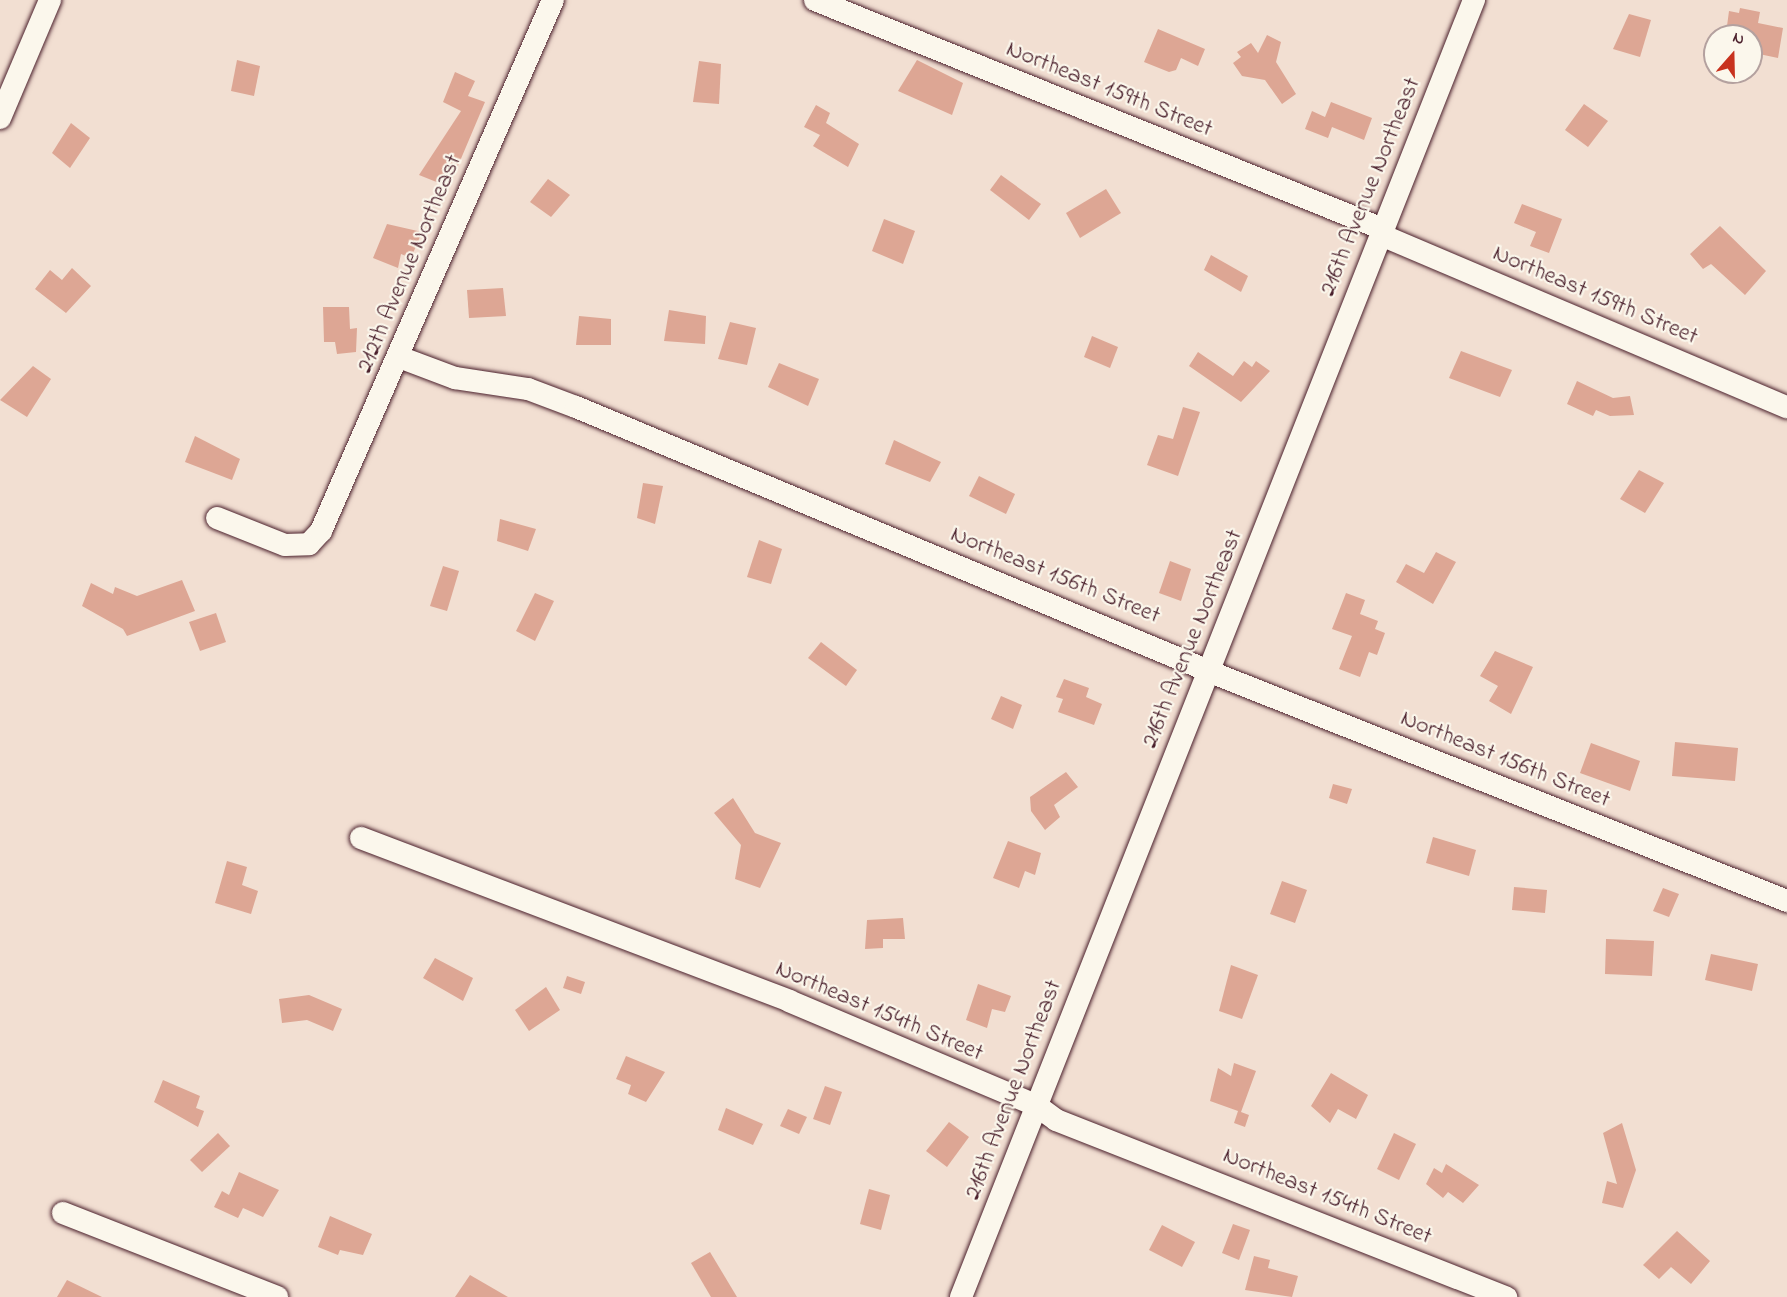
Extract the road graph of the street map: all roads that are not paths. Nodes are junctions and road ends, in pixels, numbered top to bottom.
1 (51, 0) edge
2 (553, 0) edge
3 (815, 0) edge
4 (1474, 0) edge
5 (0, 118) edge
6 (1382, 232) junction
7 (399, 357) junction
8 (1787, 407) edge
9 (217, 518) dead end
10 (1210, 669) junction
11 (361, 838) dead end
12 (1787, 901) edge
13 (1037, 1106) junction
14 (63, 1213) dead end
15 (277, 1297) edge
16 (961, 1297) edge
17 (1506, 1297) edge

1 - 5 street
2 - 7 street, 212th Avenue Northeast
3 - 6 street, Northeast 159th Street
4 - 6 street, 216th Avenue Northeast
6 - 8 street, Northeast 159th Street
6 - 10 street, 216th Avenue Northeast
7 - 9 street, 212th Avenue Northeast
7 - 10 street, Northeast 156th Street
10 - 12 street, Northeast 156th Street
10 - 13 street, 216th Avenue Northeast
11 - 13 street, Northeast 154th Street
13 - 16 street, 216th Avenue Northeast
13 - 17 street, Northeast 154th Street
14 - 15 street

